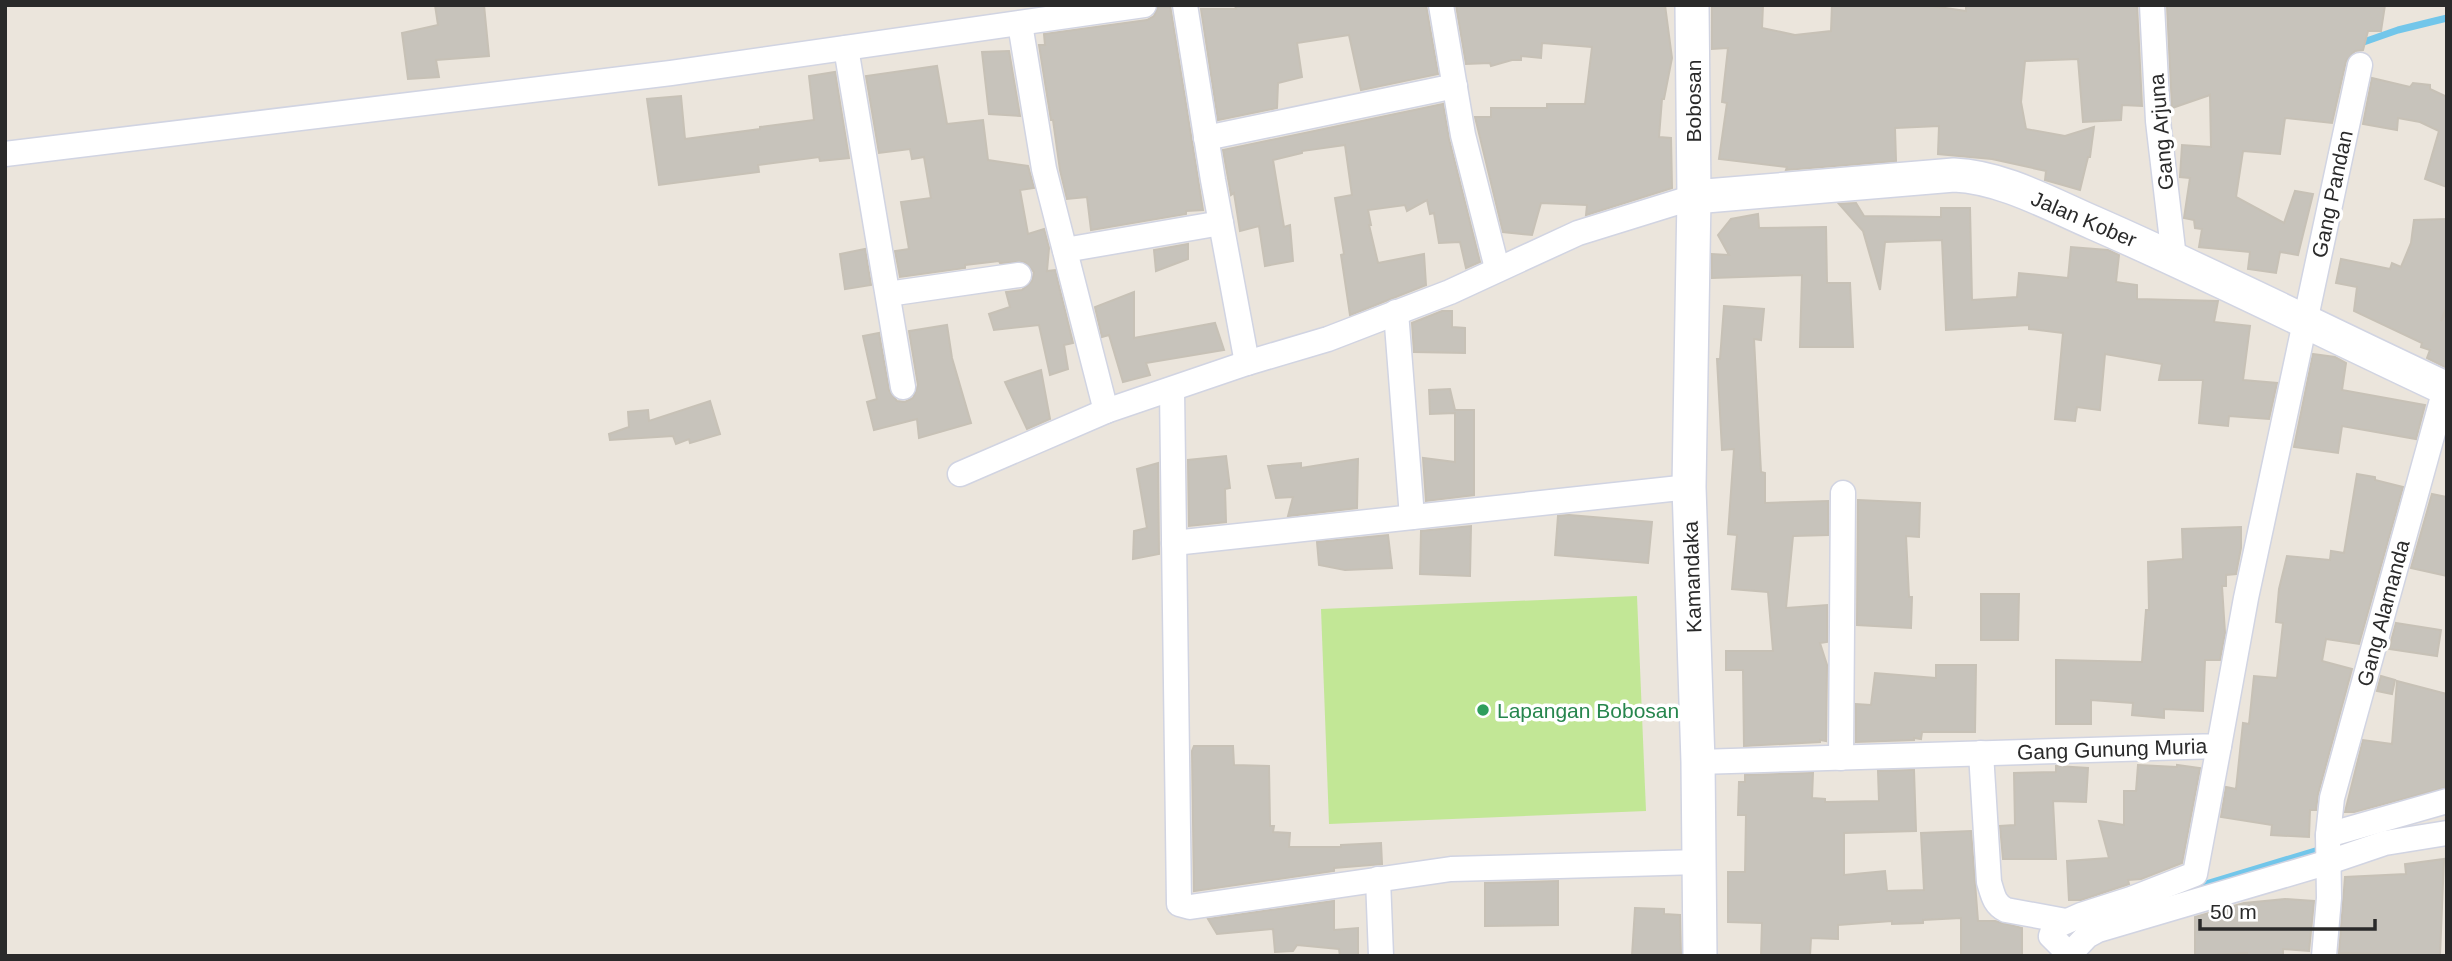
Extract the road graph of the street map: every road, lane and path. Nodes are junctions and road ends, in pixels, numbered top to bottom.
1 (1144, 5) edge
2 (1185, 5) edge
3 (1441, 5) edge
4 (1692, 5) edge
5 (2152, 5) edge
6 (1020, 24) junction
7 (846, 48) junction
8 (2361, 65) dead end
9 (1455, 86) junction
10 (1206, 138) junction
11 (5, 154) edge
12 (1694, 197) junction
13 (1221, 223) junction
14 (1065, 250) junction
15 (2174, 258) junction
16 (1497, 268) junction
17 (1019, 275) dead end
18 (888, 294) junction
19 (1396, 312) junction
20 (2305, 322) junction
21 (1247, 363) junction
22 (2446, 386) edge
23 (903, 387) dead end
24 (1172, 390) junction
25 (1106, 411) junction
26 (960, 474) dead end
27 (1689, 487) junction
28 (1843, 493) dead end
29 (1412, 517) junction
30 (1174, 543) junction
31 (2219, 746) junction
32 (1981, 753) junction
33 (1841, 758) junction
34 (1698, 762) junction
35 (2447, 801) edge
36 (2447, 833) edge
37 (2328, 848) junction
38 (1699, 862) junction
39 (1378, 879) junction
40 (2065, 944) edge
41 (1381, 956) edge
42 (1700, 956) edge
43 (2324, 956) edge

1 - 6 street
2 - 10 street
3 - 9 street
4 - 12 street, Bobosan
5 - 15 street, Gang Arjuna
6 - 7 street
6 - 14 street
7 - 11 street
7 - 18 street
8 - 20 street, Gang Pandan
9 - 10 street
9 - 16 street
10 - 13 street
12 - 15 street, Jalan Kober
12 - 16 street
12 - 27 street, Kamandaka
13 - 14 street
13 - 21 street
14 - 25 street
15 - 20 street, Jalan Kober
16 - 19 street
17 - 18 street
18 - 23 street
19 - 21 street
19 - 29 street
20 - 22 street, Jalan Kober
20 - 31 street, Gang Gunung Muria
21 - 24 street
22 - 37 street, Gang Alamanda
24 - 25 street
24 - 30 street
25 - 26 street
27 - 29 street
27 - 34 street, Kamandaka
28 - 33 street
29 - 30 street
30 - 39 street
31 - 32 street, Gang Gunung Muria
31 - 40 street
32 - 33 street, Gang Gunung Muria
32 - 40 street
33 - 34 street, Gang Gunung Muria
34 - 38 street, Kamandaka
35 - 37 street
36 - 37 street
37 - 40 street
37 - 43 street, Gang Alamanda
38 - 39 street
38 - 42 street, Kamandaka
39 - 41 street

